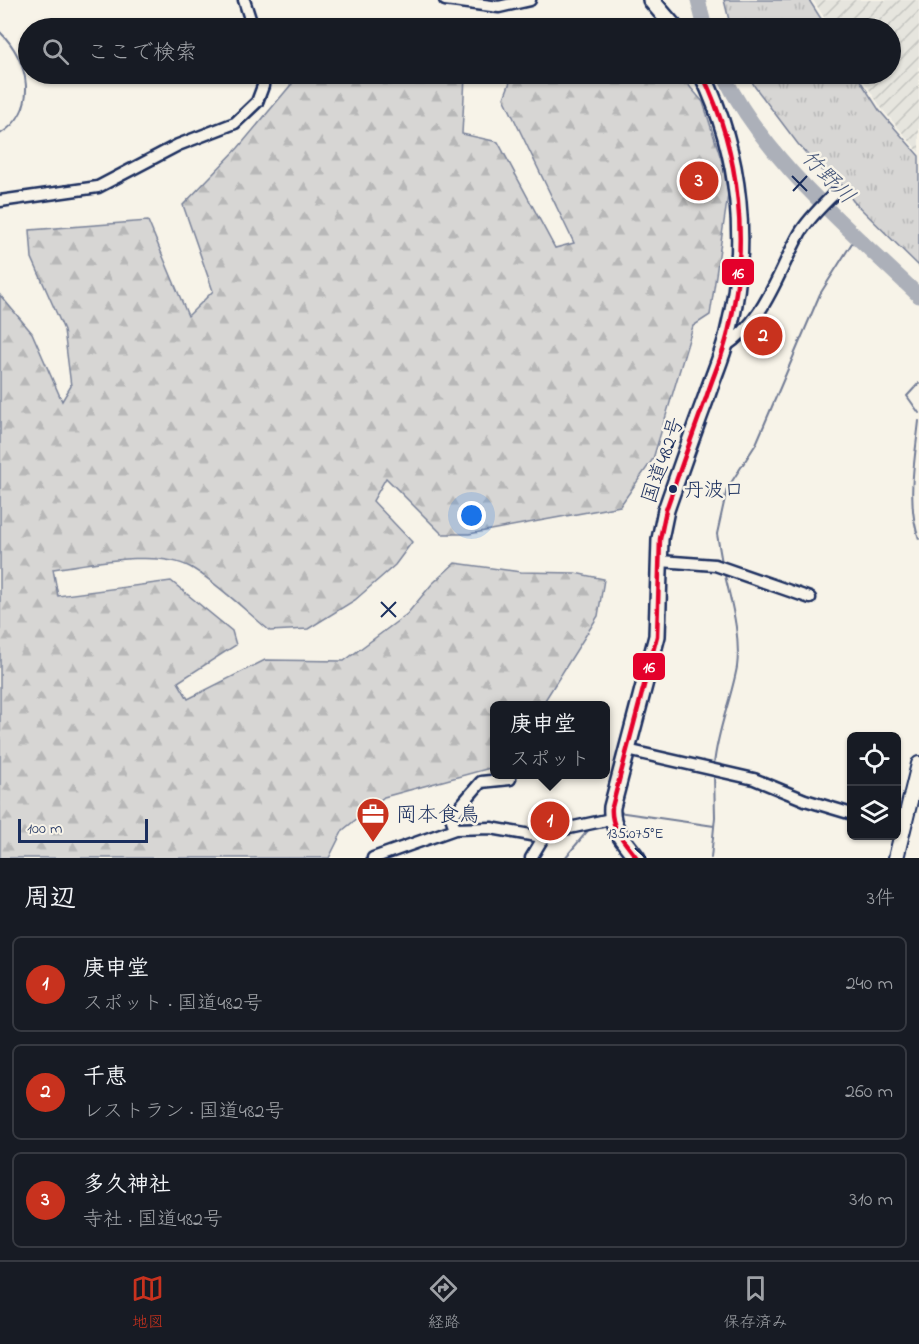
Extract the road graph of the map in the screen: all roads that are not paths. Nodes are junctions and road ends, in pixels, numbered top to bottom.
1 (244, 0) edge
2 (445, 0) edge
3 (530, 0) edge
4 (651, 0) edge
5 (250, 18) edge
6 (666, 18) edge
7 (263, 84) edge
8 (706, 84) edge
9 (834, 194) dead end
10 (0, 201) edge
11 (723, 348) junction
12 (660, 561) junction
13 (810, 598) dead end
14 (627, 750) junction
15 (919, 764) edge
16 (510, 779) dead end
17 (847, 813) edge
18 (611, 819) junction
19 (901, 826) edge
20 (455, 829) junction
21 (542, 837) junction
22 (898, 840) edge
23 (373, 858) edge
24 (531, 858) edge
25 (637, 858) edge
26 (896, 858) edge

1 - 5 street
2 - 3 street
4 - 6 highway
7 - 10 street
8 - 11 highway, 国道482号
9 - 11 street
11 - 12 highway, 国道482号
12 - 13 street
12 - 14 highway, 国道482号
14 - 17 street
14 - 18 highway, 国道482号
15 - 19 main road
16 - 20 street
18 - 21 street
18 - 25 highway
20 - 21 street
20 - 23 street
21 - 24 street
22 - 26 main road

